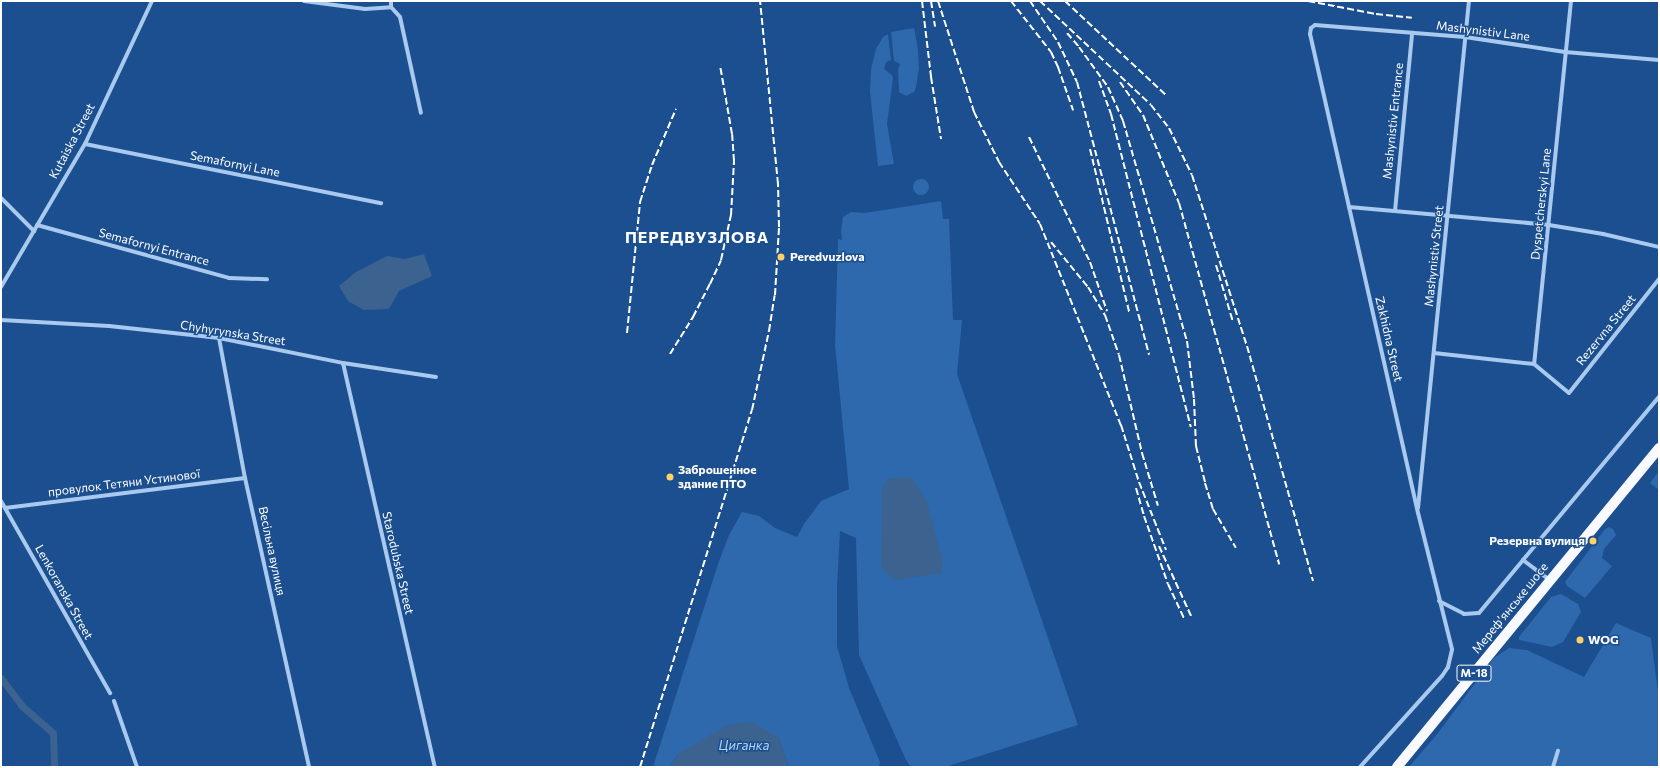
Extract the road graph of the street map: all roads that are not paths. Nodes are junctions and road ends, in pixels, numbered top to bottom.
1 (152, 1) edge
2 (304, 1) edge
3 (391, 1) edge
4 (1469, 1) edge
5 (1571, 1) edge
6 (391, 7) junction
7 (1412, 33) junction
8 (1310, 34) joint
9 (1465, 37) junction
10 (1565, 52) junction
11 (1659, 60) edge
12 (421, 113) dead end
13 (85, 144) junction
14 (1, 198) edge
15 (382, 203) dead end
16 (1349, 207) junction
17 (1395, 211) junction
18 (1448, 216) junction
19 (1549, 224) junction
20 (37, 225) junction
21 (34, 231) junction
22 (1659, 247) edge
23 (267, 279) dead end
24 (1659, 280) edge
25 (1, 287) edge
26 (1, 320) edge
27 (218, 338) junction
28 (1434, 353) junction
29 (343, 363) junction
30 (1534, 364) junction
31 (436, 377) dead end
32 (1659, 397) edge
33 (1659, 448) edge
34 (246, 478) junction
35 (1, 501) edge
36 (5, 508) junction
37 (1418, 513) junction
38 (1523, 560) junction
39 (1550, 580) junction
40 (1439, 601) junction
41 (110, 693) dead end
42 (114, 701) dead end
43 (1558, 751) dead end
44 (137, 767) edge
45 (309, 767) edge
46 (435, 767) edge
47 (1360, 767) edge
48 (1397, 767) edge
49 (1553, 767) edge

1 - 13 street, Kutaiska Street
2 - 6 street
3 - 6 street
4 - 9 street, Mashynistiv Street
5 - 10 street, Dyspetcherskyi Lane
6 - 12 street
7 - 8 street, Mashynistiv Lane
7 - 9 street, Mashynistiv Lane
7 - 17 street, Mashynistiv Entrance
8 - 16 street, Zakhidna Street
9 - 10 street, Mashynistiv Lane
9 - 18 street, Mashynistiv Street
10 - 11 street, Mashynistiv Lane
10 - 19 street, Dyspetcherskyi Lane
13 - 15 street, Semafornyi Lane
13 - 20 street, Kutaiska Street
14 - 21 street
16 - 17 street
16 - 37 street, Zakhidna Street
17 - 18 street
18 - 19 street
18 - 28 street, Mashynistiv Street
19 - 22 street
19 - 30 street, Dyspetcherskyi Lane
20 - 21 street, Kutaiska Street
20 - 23 street, Semafornyi Entrance
21 - 25 street, Kutaiska Street
24 - 30 street, Rezervna Street
26 - 27 street, Chyhyrynska Street
27 - 29 street, Chyhyrynska Street
27 - 34 street, Весільна вулиця
28 - 30 street
28 - 37 street, Mashynistiv Street
29 - 31 street, Chyhyrynska Street
29 - 46 street, Starodubska Street
32 - 38 street
33 - 39 highway, Мереф’янське шосе / М-18
34 - 36 street, провулок Тетяни Устинової
34 - 45 street, Весільна вулиця
35 - 36 street, Lenkoranska Street
36 - 41 street, Lenkoranska Street
37 - 40 street, Zakhidna Street
38 - 39 street
38 - 40 street
39 - 48 highway, Мереф’янське шосе / М-18
40 - 47 street, Zakhidna Street
42 - 44 street
43 - 49 street

